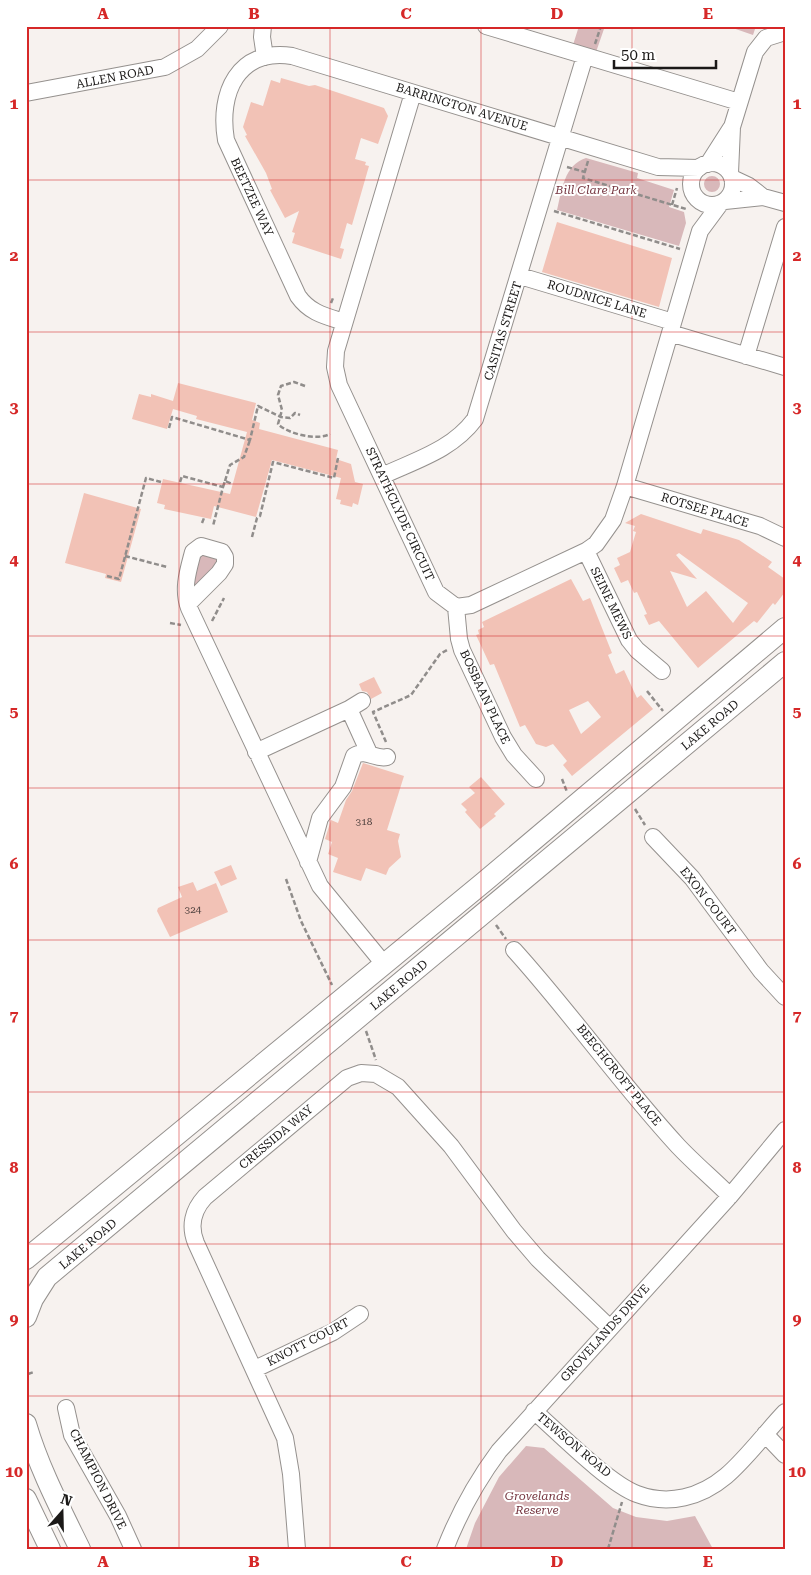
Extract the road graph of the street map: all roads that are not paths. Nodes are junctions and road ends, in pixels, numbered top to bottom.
1 (220, 26) edge
2 (263, 26) edge
3 (486, 26) edge
4 (779, 31) edge
5 (589, 53) junction
6 (265, 56) junction
7 (26, 93) edge
8 (413, 93) junction
9 (739, 102) junction
10 (732, 127) junction
11 (561, 137) junction
12 (703, 166) junction
13 (658, 167) junction
14 (731, 176) junction
15 (688, 197) junction
16 (763, 197) junction
17 (722, 202) junction
18 (785, 203) edge
19 (785, 227) edge
20 (700, 231) junction
21 (520, 276) junction
22 (344, 322) junction
23 (672, 328) junction
24 (746, 356) junction
25 (785, 367) edge
26 (382, 476) junction
27 (625, 486) junction
28 (785, 538) edge
29 (586, 551) junction
30 (188, 604) dead end
31 (456, 606) junction
32 (785, 628) edge
33 (785, 662) edge
34 (662, 671) dead end
35 (256, 752) junction
36 (388, 752) road end
37 (369, 754) junction
38 (536, 779) dead end
39 (653, 837) road end
40 (308, 862) junction
41 (514, 950) road end
42 (384, 964) junction
43 (400, 984) junction
44 (785, 996) edge
45 (785, 1130) edge
46 (730, 1196) junction
47 (26, 1259) edge
48 (360, 1314) dead end
49 (26, 1317) edge
50 (610, 1328) junction
51 (255, 1369) junction
52 (66, 1408) dead end
53 (534, 1411) junction
54 (785, 1412) edge
55 (26, 1424) edge
56 (764, 1434) junction
57 (785, 1455) edge
58 (26, 1500) edge
59 (50, 1549) edge
60 (80, 1549) edge
61 (133, 1549) edge
62 (296, 1549) edge
63 (445, 1549) edge

1 - 7 street, ALLEN ROAD
2 - 6 street
3 - 5 street
4 - 9 street
5 - 9 street
5 - 11 street, CASITAS STREET
6 - 8 street, BARRINGTON AVENUE
6 - 22 street, BEETZEE WAY
8 - 11 street, BARRINGTON AVENUE
8 - 22 street, STRATHCLYDE CIRCUIT
9 - 10 street
10 - 12 street
10 - 14 street
11 - 13 street, BARRINGTON AVENUE
11 - 21 street, CASITAS STREET
12 - 13 street, BARRINGTON AVENUE
12 - 14 street
12 - 15 street
13 - 15 street, BARRINGTON AVENUE
14 - 16 street
14 - 17 street
15 - 17 street
15 - 20 street
16 - 17 street
16 - 18 street
17 - 20 street
19 - 24 street
20 - 23 street
21 - 23 street, ROUDNICE LANE
21 - 26 street, CASITAS STREET
22 - 26 street, STRATHCLYDE CIRCUIT
23 - 24 street, ROUDNICE LANE
23 - 27 street
24 - 25 street, ROUDNICE LANE
26 - 31 street, STRATHCLYDE CIRCUIT
27 - 28 street, ROTSEE PLACE
27 - 29 street
29 - 31 street
29 - 34 street, SEINE MEWS
30 - 35 street
31 - 38 street, BOSBAAN PLACE
32 - 42 main road, LAKE ROAD
33 - 43 main road, LAKE ROAD
35 - 37 street
35 - 40 street
36 - 37 street
37 - 40 street
39 - 44 street, EXON COURT
40 - 42 street
41 - 46 street, BEECHCROFT PLACE
42 - 43 main road
42 - 47 main road, LAKE ROAD
43 - 49 main road, LAKE ROAD
45 - 46 street, GROVELANDS DRIVE
46 - 50 street, GROVELANDS DRIVE
48 - 51 street, KNOTT COURT
50 - 51 street, CRESSIDA WAY
50 - 53 street, GROVELANDS DRIVE
51 - 62 street, CRESSIDA WAY
52 - 61 street, CHAMPION DRIVE
53 - 56 street, TEWSON ROAD
53 - 63 street, GROVELANDS DRIVE
54 - 56 street, TEWSON ROAD
55 - 60 main road
56 - 57 street
58 - 59 main road

